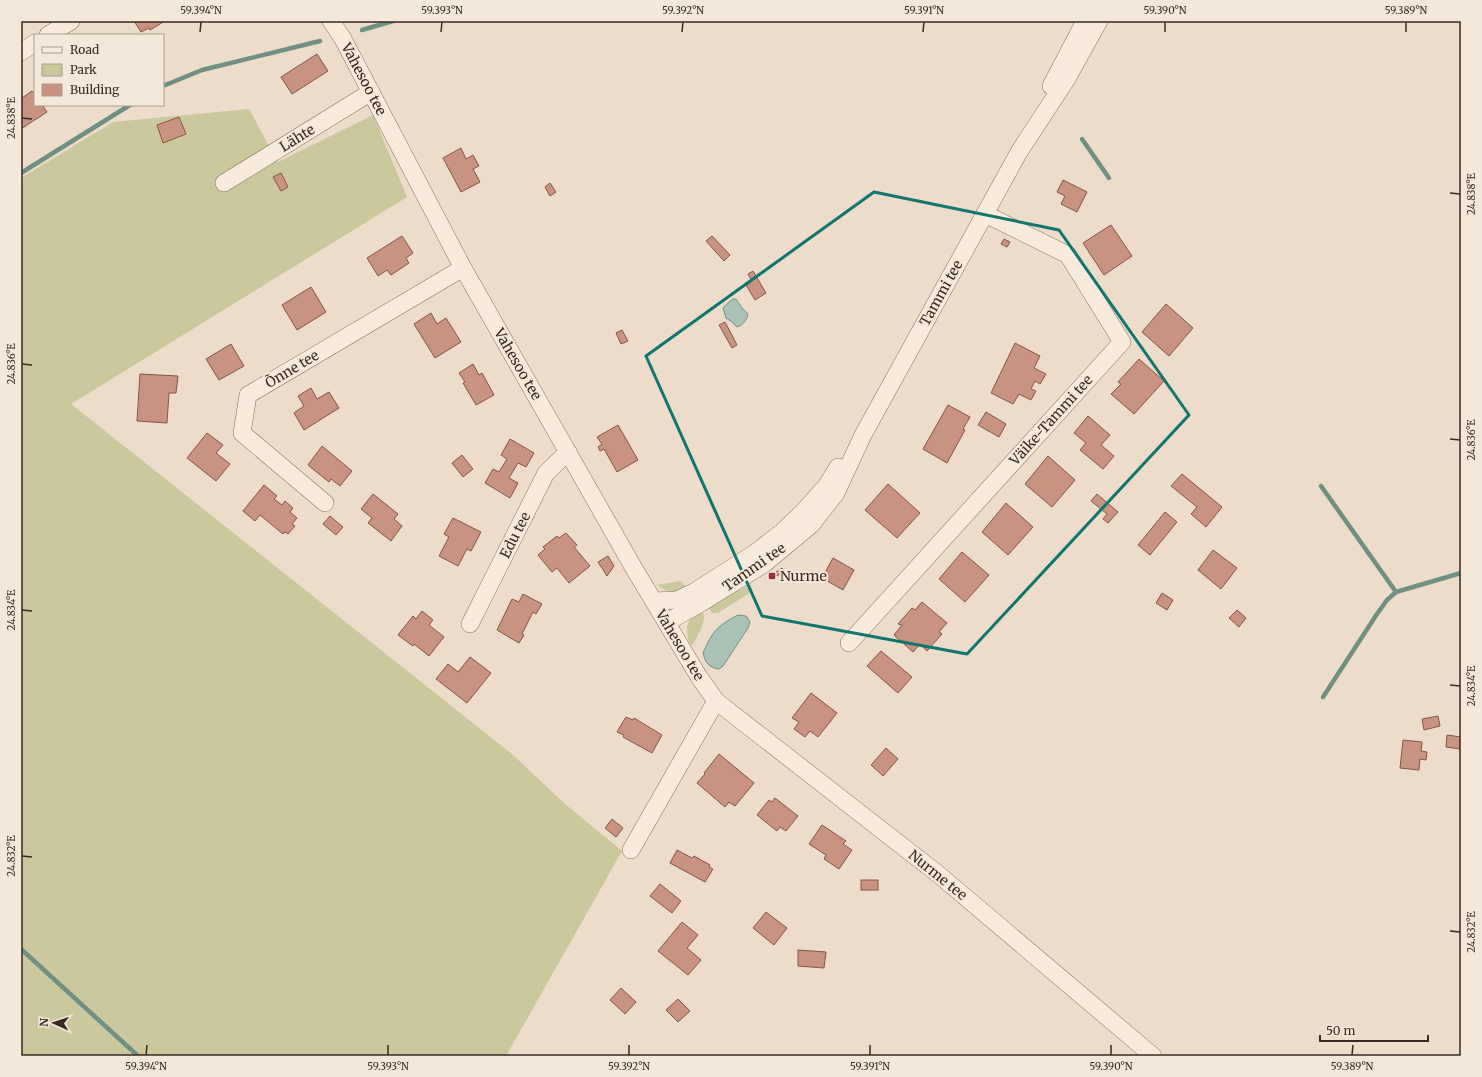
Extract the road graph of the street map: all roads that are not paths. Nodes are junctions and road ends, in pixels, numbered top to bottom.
1 (71, 21) edge
2 (331, 21) edge
3 (1085, 21) edge
4 (1099, 21) edge
5 (50, 34) edge
6 (34, 44) edge
7 (21, 52) edge
8 (371, 92) junction
9 (1019, 152) junction
10 (224, 183) dead end
11 (985, 214) junction
12 (463, 268) junction
13 (863, 435) junction
14 (568, 452) junction
15 (325, 503) dead end
16 (654, 601) junction
17 (667, 622) junction
18 (470, 624) dead end
19 (849, 643) dead end
20 (716, 701) junction
21 (631, 850) dead end
22 (1153, 1056) edge

1 - 5 street
2 - 8 street, Vahesoo tee
3 - 9 street, Tammi tee
4 - 9 street, Tammi tee
6 - 7 street
8 - 10 street, Lähte
8 - 12 street, Vahesoo tee
9 - 11 street, Tammi tee
11 - 13 street, Tammi tee
11 - 19 street, Väike-Tammi tee
12 - 14 street, Vahesoo tee
12 - 15 street, Õnne tee
13 - 16 street, Tammi tee
13 - 17 street, Tammi tee
14 - 16 street, Vahesoo tee
14 - 18 street, Edu tee
16 - 17 street, Vahesoo tee
17 - 20 street, Vahesoo tee
20 - 21 street
20 - 22 street, Nurme tee

